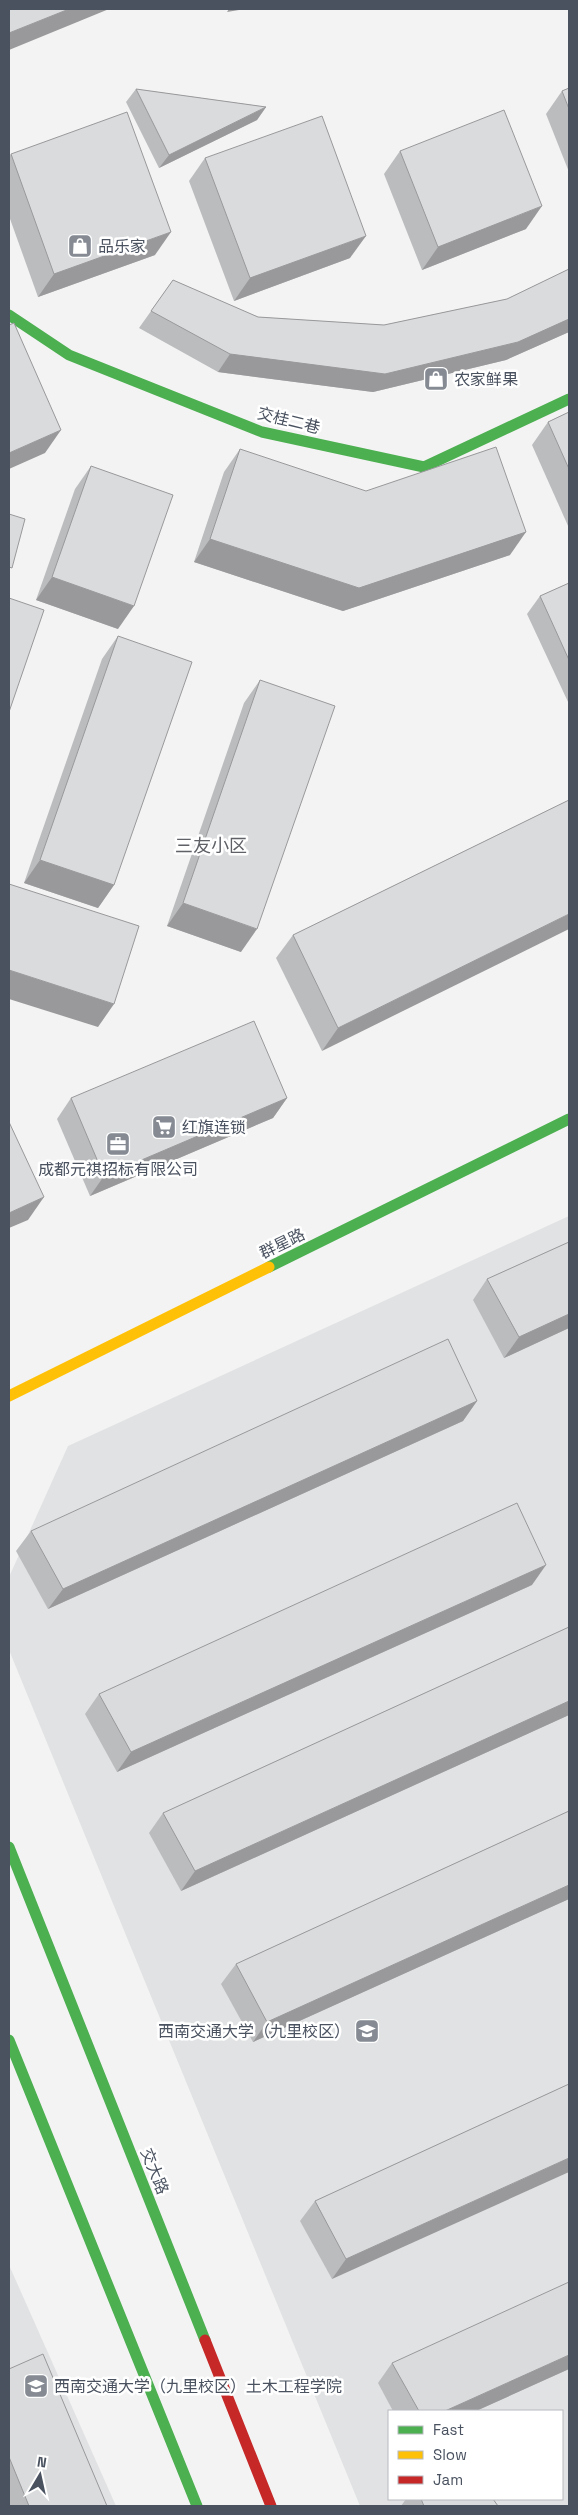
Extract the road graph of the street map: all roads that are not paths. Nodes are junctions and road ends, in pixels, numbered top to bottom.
1 (9, 315) edge
2 (569, 399) edge
3 (569, 1119) edge
4 (9, 1396) edge
5 (9, 1848) edge
6 (9, 2040) edge
7 (197, 2506) edge
8 (271, 2506) edge

1 - 2 street, 交桂二巷
3 - 4 street, 群星路
5 - 8 street, 交大路
6 - 7 street

